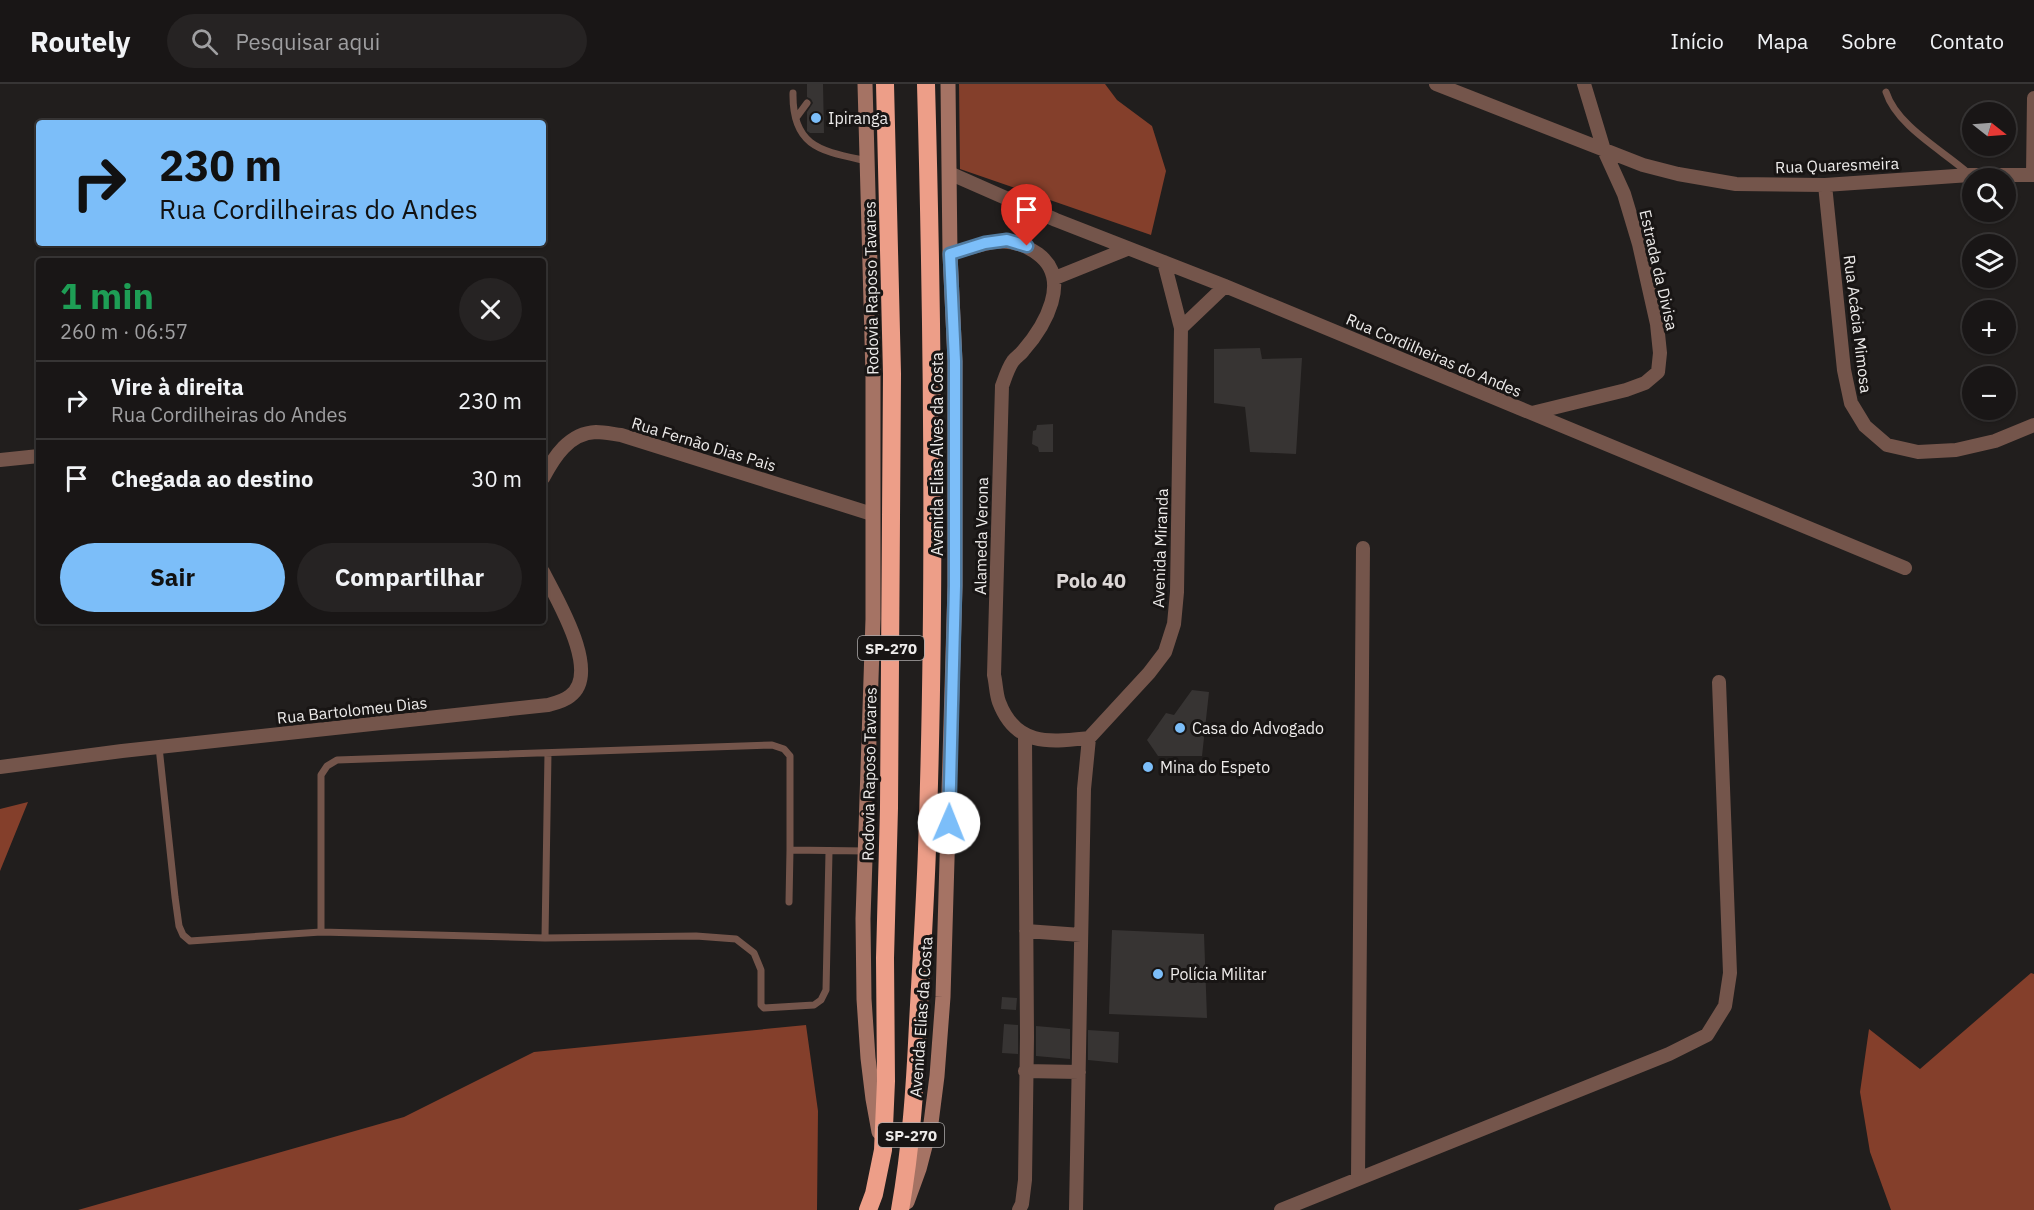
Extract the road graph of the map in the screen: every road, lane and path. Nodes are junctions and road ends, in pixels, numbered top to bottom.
1 (865, 84) edge
2 (885, 84) edge
3 (926, 84) edge
4 (948, 84) edge
5 (1436, 84) edge
6 (1584, 84) edge
7 (1886, 92) dead end
8 (793, 93) dead end
9 (2034, 98) edge
10 (807, 103) dead end
11 (796, 118) junction
12 (1604, 150) junction
13 (867, 161) junction
14 (1962, 169) edge
15 (950, 173) junction
16 (2016, 175) edge
17 (2034, 175) edge
18 (1962, 176) edge
19 (1825, 185) junction
20 (1127, 249) junction
21 (950, 254) junction
22 (1164, 262) junction
23 (1055, 278) junction
24 (1225, 286) junction
25 (1181, 328) junction
26 (1532, 413) junction
27 (2034, 425) edge
28 (36, 456) edge
29 (0, 460) edge
30 (546, 472) edge
31 (872, 514) junction
32 (1364, 548) dead end
33 (1905, 568) dead end
34 (546, 578) edge
35 (1719, 682) dead end
36 (1025, 737) junction
37 (1089, 738) junction
38 (159, 747) junction
39 (548, 753) junction
40 (0, 767) edge
41 (949, 823) joint
42 (790, 850) junction
43 (866, 851) junction
44 (829, 852) junction
45 (789, 902) dead end
46 (1026, 931) junction
47 (321, 932) junction
48 (1081, 935) junction
49 (545, 938) junction
50 (1025, 1071) junction
51 (1079, 1072) junction
52 (883, 1150) junction
53 (1358, 1179) junction
54 (868, 1210) edge
55 (902, 1210) edge
56 (1019, 1210) edge
57 (1076, 1210) edge
58 (1281, 1210) edge

1 - 13 main road
2 - 52 highway, Rodovia Raposo Tavares / SP-270
3 - 55 highway, SP-270
4 - 15 main road, Avenida Elias Alves da Costa
5 - 12 street, Rua Quaresmeira
6 - 12 street, Estrada da Divisa
7 - 14 lane
8 - 11 lane
9 - 17 street
10 - 11 lane
11 - 13 lane
12 - 19 street, Rua Quaresmeira
12 - 26 street, Estrada da Divisa
13 - 31 main road
15 - 20 street, Rua Cordilheiras do Andes
15 - 21 main road, Avenida Elias Alves da Costa
16 - 17 street, Rua Quaresmeira
18 - 19 street, Rua Quaresmeira
19 - 27 street, Rua Acácia Mimosa
20 - 22 street, Rua Cordilheiras do Andes
20 - 23 street
21 - 23 street
21 - 41 main road, Avenida Elias Alves da Costa
22 - 24 street, Rua Cordilheiras do Andes
22 - 25 street, Avenida Miranda
23 - 36 street, Alameda Verona
24 - 25 street
24 - 26 street, Rua Cordilheiras do Andes
25 - 37 street, Avenida Miranda
26 - 33 street, Rua Cordilheiras do Andes
28 - 29 street
30 - 31 street, Rua Fernão Dias Pais
31 - 43 main road
32 - 53 street
34 - 38 street, Rua Bartolomeu Dias
35 - 53 street
36 - 37 street
36 - 46 street
37 - 48 street
38 - 40 street, Rua Bartolomeu Dias
38 - 47 lane
39 - 42 lane
39 - 47 lane
39 - 49 lane
41 - 55 main road, Avenida Elias da Costa
42 - 44 lane
42 - 45 lane
43 - 44 lane
43 - 52 main road
44 - 49 lane
46 - 48 street
46 - 50 street
47 - 49 lane
48 - 51 street
50 - 51 street
50 - 56 street
51 - 57 street
52 - 54 highway, Rodovia Raposo Tavares / SP-270
53 - 58 street

